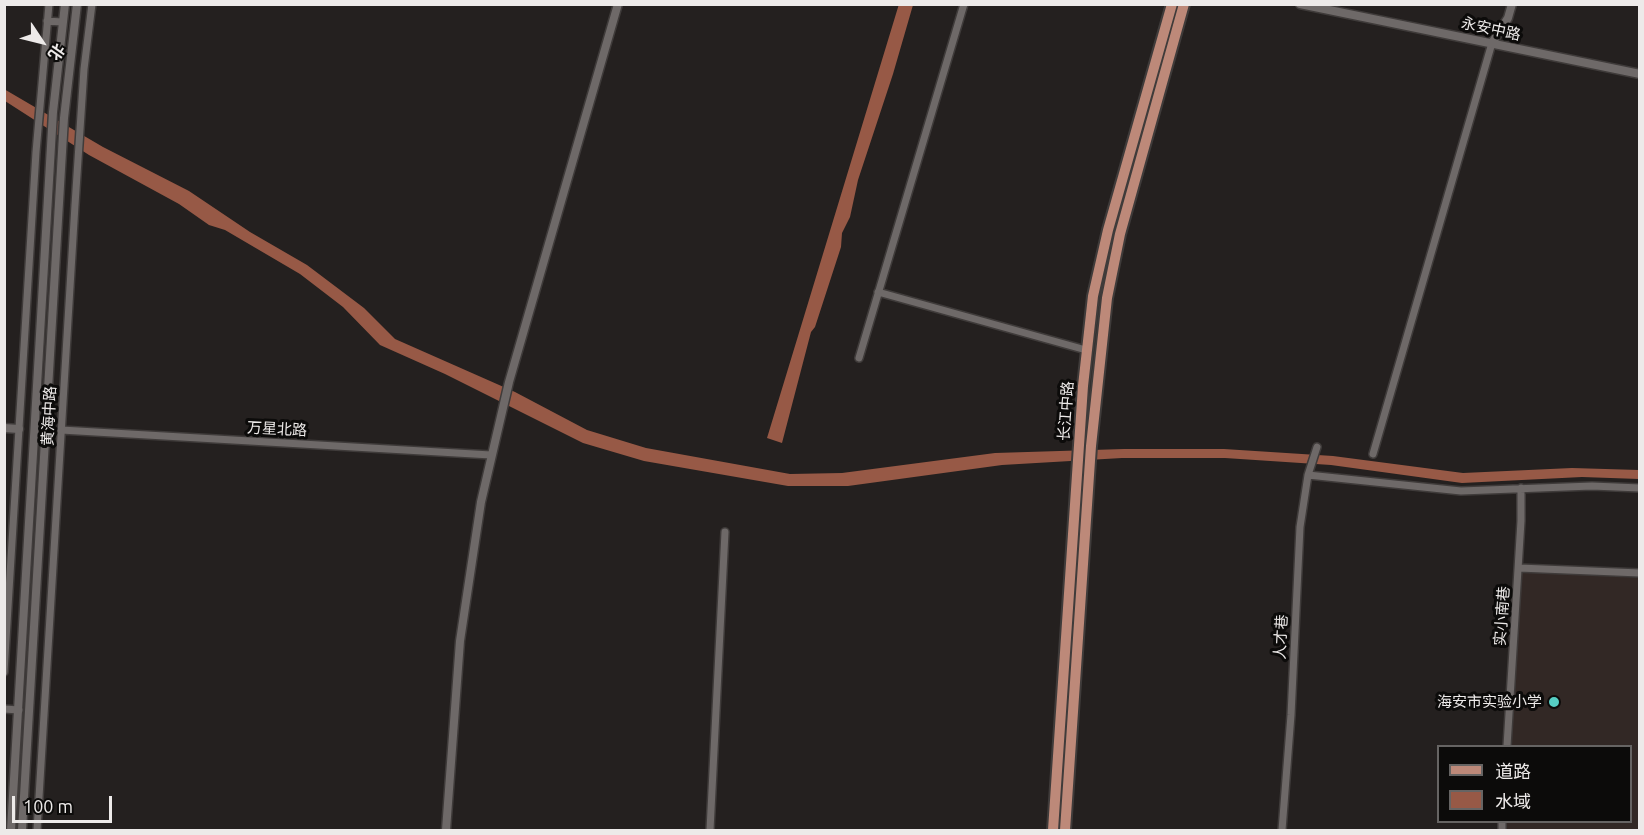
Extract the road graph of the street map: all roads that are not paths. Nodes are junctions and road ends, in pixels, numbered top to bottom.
1 (49, 4) edge
2 (65, 4) edge
3 (77, 4) edge
4 (92, 4) edge
5 (618, 4) edge
6 (963, 4) edge
7 (1172, 4) edge
8 (1184, 4) edge
9 (1300, 4) edge
10 (1512, 4) edge
11 (47, 21) junction
12 (62, 22) junction
13 (1492, 43) junction
14 (69, 66) junction
15 (84, 69) junction
16 (42, 70) junction
17 (57, 72) junction
18 (1640, 74) edge
19 (51, 150) junction
20 (36, 152) junction
21 (60, 204) junction
22 (75, 205) junction
23 (878, 292) junction
24 (51, 347) junction
25 (24, 348) junction
26 (40, 349) junction
27 (66, 349) junction
28 (1086, 350) junction
29 (859, 358) dead end
30 (4, 429) edge
31 (19, 429) junction
32 (61, 430) junction
33 (1316, 448) dead end
34 (1373, 454) dead end
35 (491, 455) junction
36 (1309, 473) junction
37 (1521, 488) junction
38 (1640, 488) edge
39 (725, 532) dead end
40 (1518, 568) junction
41 (1640, 573) edge
42 (36, 601) junction
43 (51, 602) junction
44 (4, 672) edge
45 (4, 709) edge
46 (19, 710) junction
47 (1507, 745) edge
48 (11, 831) edge
49 (22, 831) edge
50 (37, 831) edge
51 (446, 831) edge
52 (710, 831) edge
53 (1053, 831) edge
54 (1065, 831) edge
55 (1282, 831) edge

1 - 11 street, 黄海中路
2 - 12 street, 黄海中路
3 - 14 street, 黄海中路
4 - 15 street, 黄海中路
5 - 35 street
6 - 23 street
7 - 28 main road, 长江中路
8 - 54 main road, 长江中路
9 - 13 street, 永安中路
10 - 13 street
11 - 12 street
11 - 16 street, 黄海中路
12 - 17 street, 黄海中路
13 - 18 street, 永安中路
13 - 34 street
14 - 15 street
14 - 21 street, 黄海中路
15 - 22 street, 黄海中路
16 - 17 street
16 - 20 street, 黄海中路
17 - 19 street, 黄海中路
19 - 20 street
19 - 26 street, 黄海中路
20 - 25 street, 黄海中路
21 - 22 street
21 - 24 street, 黄海中路
22 - 27 street, 黄海中路
23 - 28 street
23 - 29 street
24 - 27 street
24 - 42 street, 黄海中路
25 - 26 street
25 - 31 street, 黄海中路
26 - 46 street, 黄海中路
27 - 32 street, 黄海中路
28 - 53 main road, 长江中路
30 - 31 street
31 - 44 street, 黄海中路
32 - 35 street, 万星北路
32 - 43 street, 黄海中路
33 - 36 street, 人才巷
35 - 51 street
36 - 37 street
36 - 55 street, 人才巷
37 - 38 street
37 - 40 street, 实小南巷
39 - 52 street
40 - 41 street
40 - 47 street, 实小南巷
42 - 43 street
42 - 49 street, 黄海中路
43 - 50 street, 黄海中路
45 - 46 street
46 - 48 street, 黄海中路

